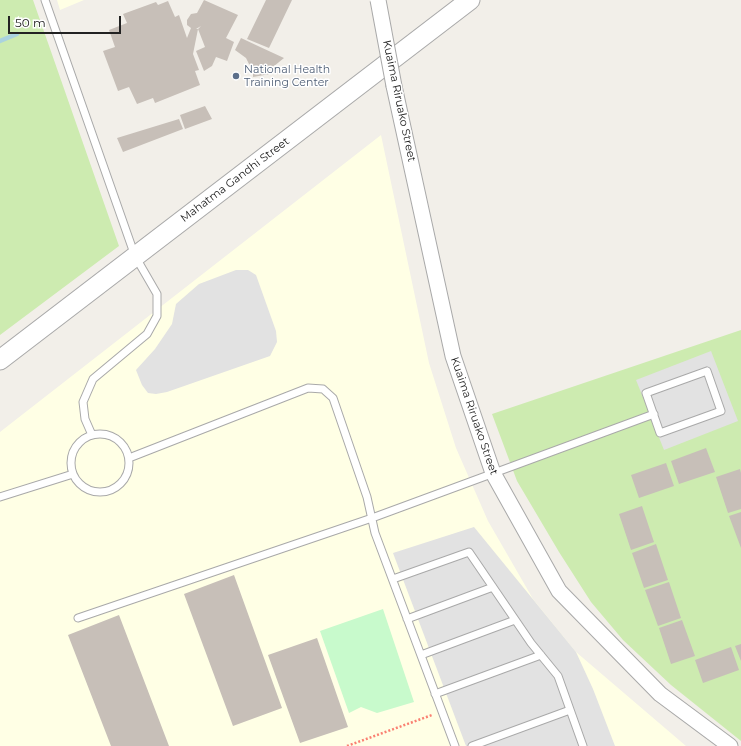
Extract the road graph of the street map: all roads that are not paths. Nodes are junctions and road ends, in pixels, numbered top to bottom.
1 (46, 0) edge
2 (378, 0) edge
3 (470, 0) edge
4 (135, 256) junction
5 (0, 360) edge
6 (654, 414) junction
7 (92, 435) junction
8 (129, 458) junction
9 (493, 473) junction
10 (73, 474) junction
11 (0, 497) edge
12 (372, 518) junction
13 (392, 579) junction
14 (493, 588) junction
15 (78, 618) dead end
16 (407, 618) junction
17 (515, 620) junction
18 (421, 655) junction
19 (541, 655) junction
20 (435, 694) junction
21 (570, 710) junction
22 (455, 746) edge
23 (472, 746) edge
24 (583, 746) edge
25 (730, 746) edge

1 - 4 lane
2 - 9 street, Kuaima Riruako Street, bridge
3 - 4 street, Mahatma Gandhi Street
4 - 5 street, Mahatma Gandhi Street
4 - 7 lane
6 - 6 lane
6 - 9 lane
7 - 8 lane
7 - 10 lane
8 - 10 lane
8 - 12 lane
9 - 12 lane
9 - 25 street, Kuaima Riruako Street
10 - 11 lane
12 - 13 lane
12 - 15 lane
13 - 14 lane
13 - 16 lane
14 - 16 lane
14 - 17 lane
16 - 18 lane
17 - 18 lane
17 - 19 lane
18 - 20 lane
19 - 20 lane
19 - 21 lane
20 - 22 lane
21 - 23 lane
21 - 24 lane

